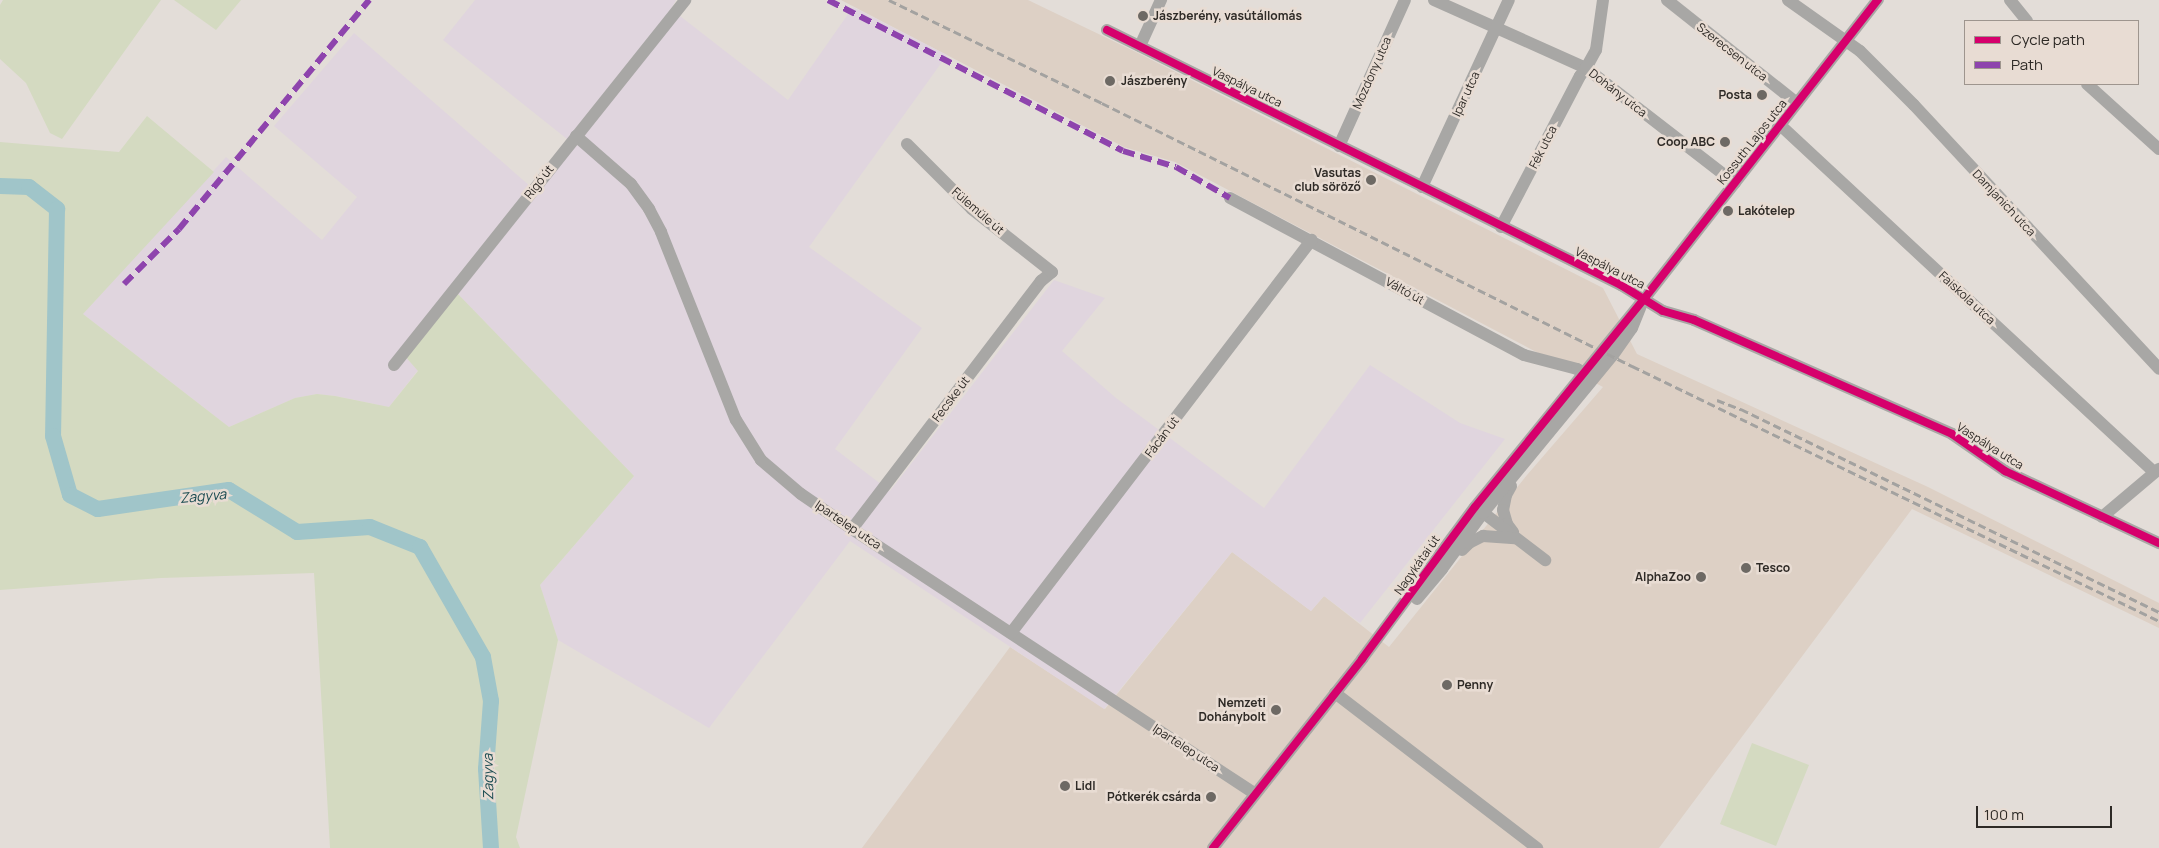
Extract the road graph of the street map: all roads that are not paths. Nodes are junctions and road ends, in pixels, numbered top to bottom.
1 (685, 0) edge
2 (1404, 0) edge
3 (1434, 0) edge
4 (1510, 0) edge
5 (1604, 0) edge
6 (1666, 0) edge
7 (1788, 0) edge
8 (1878, 0) edge
9 (2010, 0) edge
10 (1159, 4) edge
11 (2027, 20) edge
12 (1497, 27) junction
13 (1107, 30) dead end
14 (1845, 41) junction
15 (1140, 46) junction
16 (1586, 68) junction
17 (2088, 85) edge
18 (1797, 103) junction
19 (1780, 125) junction
20 (576, 136) junction
21 (908, 144) dead end
22 (1339, 146) junction
23 (2159, 149) edge
24 (1735, 183) junction
25 (1422, 187) junction
26 (1230, 198) dead end
27 (1501, 227) junction
28 (1312, 240) junction
29 (1052, 272) joint
30 (1644, 298) junction
31 (394, 365) dead end
32 (2159, 369) edge
33 (1584, 373) junction
34 (1521, 469) junction
35 (2156, 470) edge
36 (1479, 510) junction
37 (2102, 517) junction
38 (852, 529) junction
39 (1517, 538) junction
40 (2159, 543) edge
41 (1545, 560) dead end
42 (1442, 570) junction
43 (1011, 633) junction
44 (1362, 659) junction
45 (1335, 693) junction
46 (1255, 794) junction
47 (1213, 848) edge
48 (1537, 848) edge

1 - 20 street, Rigó út
2 - 22 street, Mozdony utca
3 - 12 street, Dohány utca
4 - 12 street, Ipar utca
5 - 16 street, Fék utca
6 - 18 street, Szerecsen utca
7 - 14 street, Damjanich utca
8 - 14 street, Kossuth Lajos utca
9 - 11 street
10 - 15 street
12 - 16 street, Dohány utca
12 - 25 street, Ipar utca
13 - 15 street, Vaspálya utca
14 - 18 street, Kossuth Lajos utca
14 - 32 street, Damjanich utca
15 - 22 street, Vaspálya utca
16 - 24 street, Dohány utca
16 - 27 street, Fék utca
17 - 23 street
18 - 19 street, Kossuth Lajos utca
19 - 24 street, Kossuth Lajos utca
19 - 35 street, Faiskola utca
20 - 31 street, Rigó út
20 - 38 street, Ipartelep utca
21 - 29 street, Fülemüle út
22 - 25 street, Vaspálya utca
24 - 30 street, Kossuth Lajos utca
25 - 27 street, Vaspálya utca
26 - 28 street, Váltó út
27 - 30 street, Vaspálya utca
28 - 33 street, Váltó út
28 - 43 street, Fácán út
29 - 38 street, Fecske út
30 - 33 street, Nagykátai út
30 - 34 street, Nagykátai út
30 - 37 street, Vaspálya utca
33 - 36 street, Nagykátai út
34 - 36 street, Nagykátai út
34 - 39 street
35 - 37 street
36 - 39 street
36 - 42 street, Nagykátai út
36 - 44 street, Nagykátai út
37 - 40 street, Vaspálya utca
38 - 43 street, Ipartelep utca
39 - 41 street
39 - 42 street
42 - 44 street, Nagykátai út
43 - 46 street, Ipartelep utca
44 - 45 street, Nagykátai út
45 - 46 street, Nagykátai út
45 - 48 street
46 - 47 street, Nagykátai út

